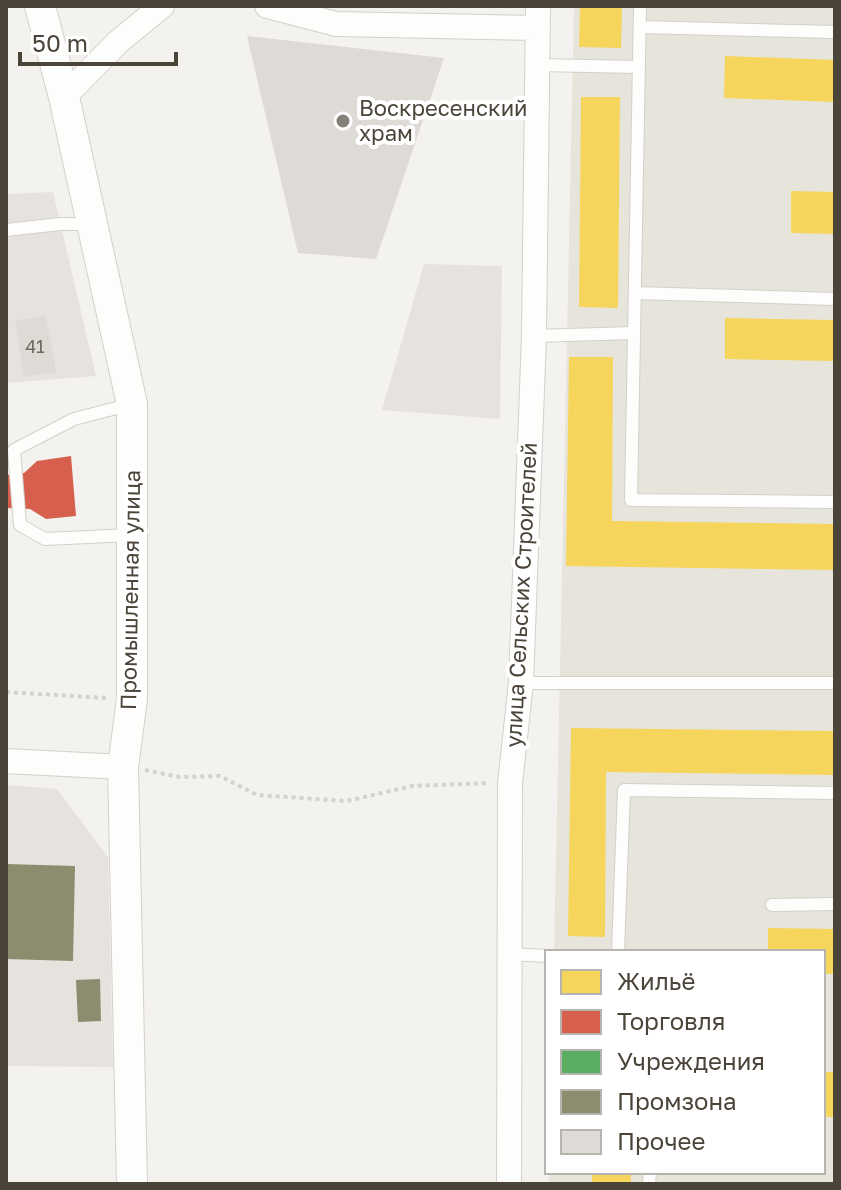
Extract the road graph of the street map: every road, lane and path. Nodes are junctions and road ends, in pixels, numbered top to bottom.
1 (40, 6) edge
2 (162, 6) edge
3 (267, 6) edge
4 (640, 6) edge
5 (538, 17) edge
6 (640, 27) junction
7 (835, 32) edge
8 (538, 65) junction
9 (639, 67) junction
10 (64, 97) junction
11 (92, 224) junction
12 (6, 230) edge
13 (635, 293) junction
14 (835, 299) edge
15 (634, 333) junction
16 (534, 336) junction
17 (132, 404) junction
18 (835, 502) edge
19 (132, 535) junction
20 (521, 683) junction
21 (835, 683) edge
22 (6, 692) edge
23 (132, 699) junction
24 (6, 761) edge
25 (123, 767) junction
26 (510, 783) junction
27 (835, 793) edge
28 (835, 904) edge
29 (772, 905) dead end
30 (618, 950) edge
31 (508, 954) junction
32 (545, 956) edge
33 (132, 1184) edge
34 (509, 1184) edge

1 - 10 street, Промышленная улица
2 - 10 street
3 - 5 street
4 - 6 lane
5 - 8 street, улица Сельских Строителей
6 - 7 lane
6 - 9 lane
8 - 9 lane
8 - 16 street, улица Сельских Строителей
9 - 13 lane
10 - 11 street, Промышленная улица
11 - 12 lane
11 - 17 street, Промышленная улица
13 - 14 lane
13 - 15 lane
15 - 16 lane
15 - 18 lane
16 - 20 street, улица Сельских Строителей
17 - 19 street, Промышленная улица
17 - 19 lane
19 - 23 street, Промышленная улица
20 - 21 lane
20 - 26 street, улица Сельских Строителей
22 - 23 path
23 - 25 street, Промышленная улица
24 - 25 street
25 - 26 path
25 - 33 street, Промышленная улица
26 - 31 street, улица Сельских Строителей
27 - 30 lane
28 - 29 lane
31 - 32 lane
31 - 34 street, улица Сельских Строителей

